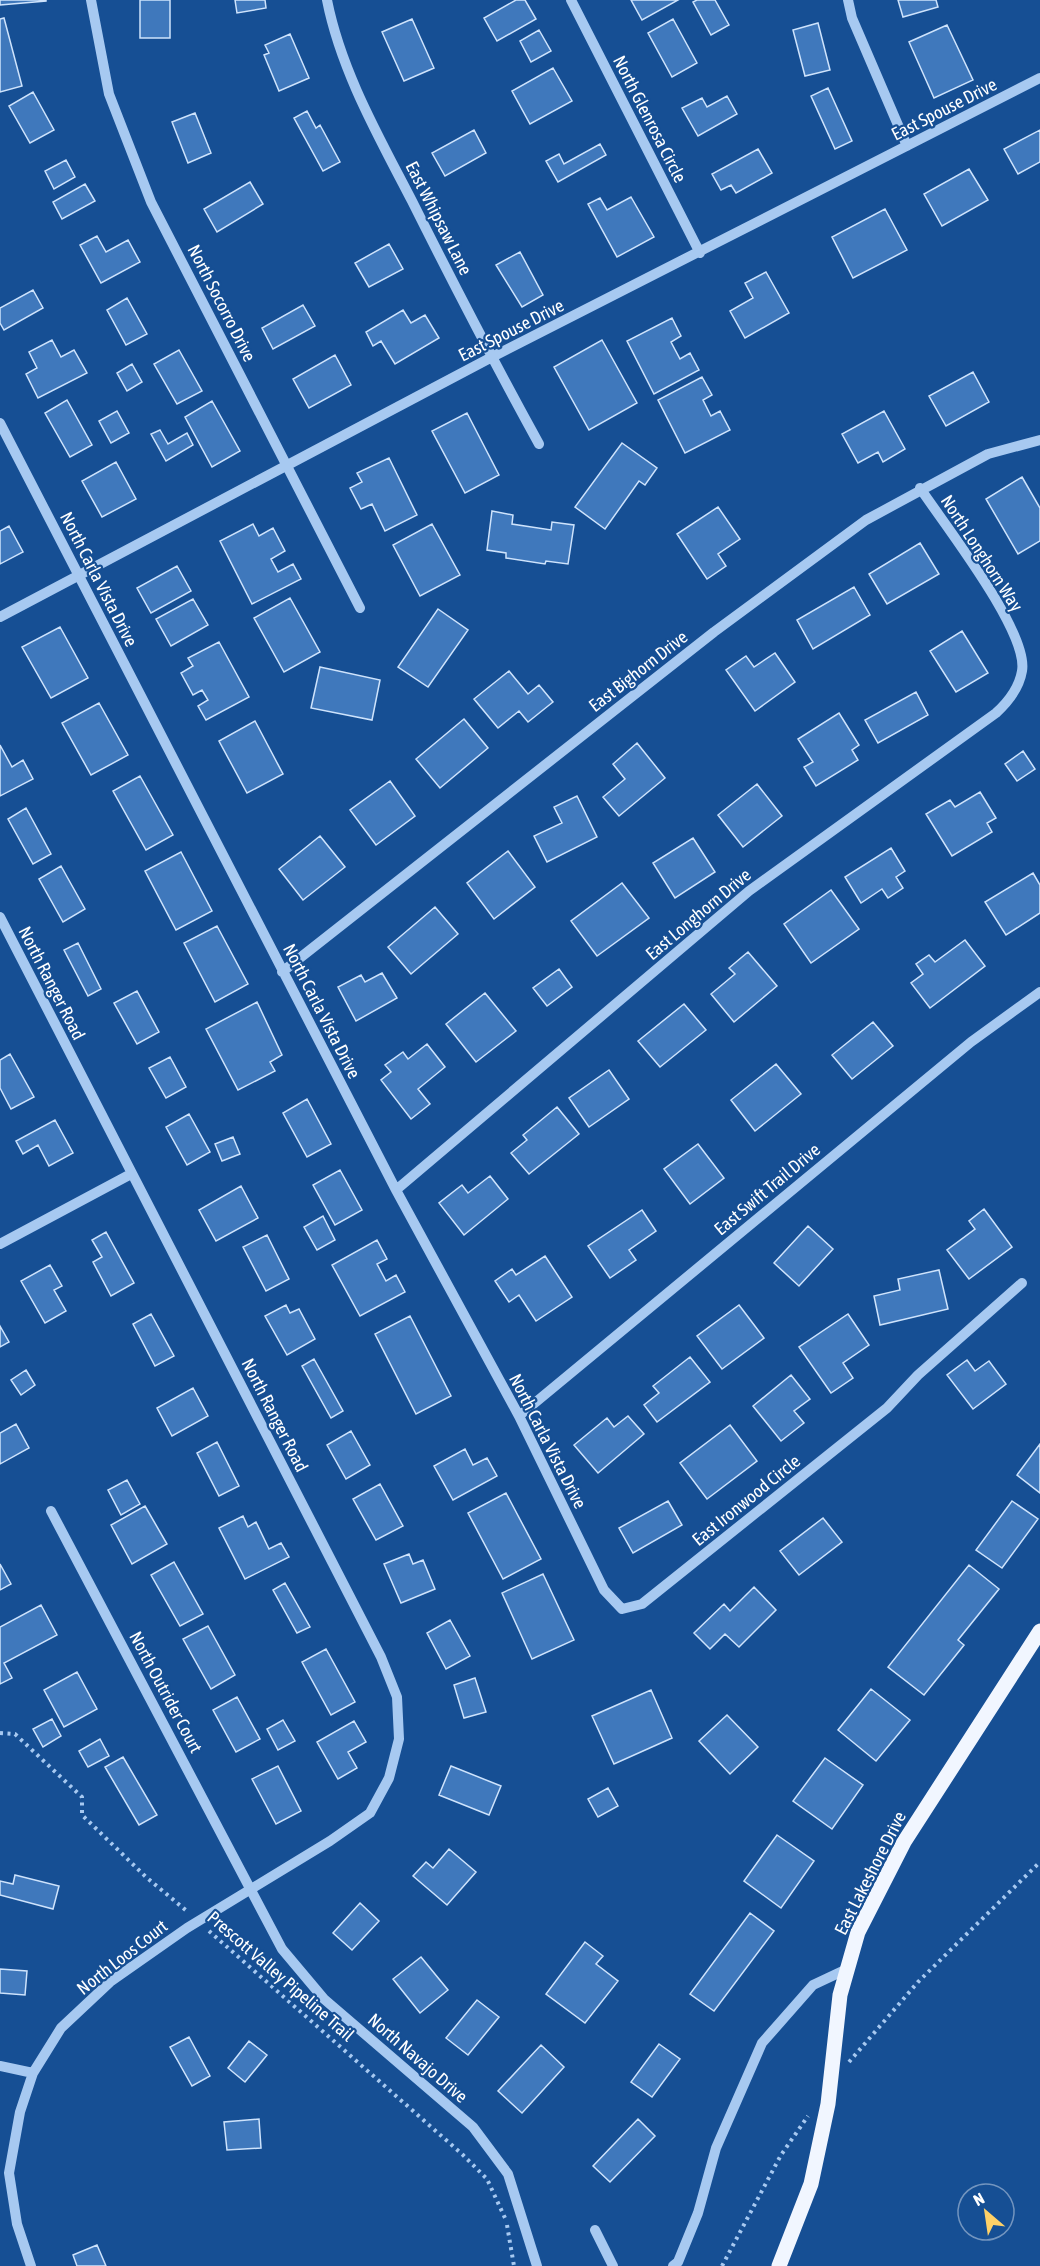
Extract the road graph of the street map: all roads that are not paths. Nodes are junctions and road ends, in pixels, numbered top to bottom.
1 (91, 0) edge
2 (327, 0) edge
3 (571, 0) edge
4 (848, 0) edge
5 (1040, 78) edge
6 (907, 146) junction
7 (700, 253) junction
8 (492, 357) junction
9 (0, 423) edge
10 (1040, 440) edge
11 (539, 444) dead end
12 (287, 464) junction
13 (920, 488) junction
14 (78, 574) junction
15 (360, 608) dead end
16 (0, 617) edge
17 (1022, 671) joint
18 (0, 917) edge
19 (282, 972) junction
20 (1040, 992) edge
21 (131, 1174) junction
22 (396, 1190) junction
23 (0, 1244) edge
24 (1022, 1283) dead end
25 (519, 1416) junction
26 (51, 1511) dead end
27 (622, 1609) joint
28 (1038, 1639) edge
29 (252, 1888) junction
30 (847, 1969) junction
31 (0, 2066) edge
32 (33, 2073) junction
33 (595, 2230) dead end
34 (31, 2266) edge
35 (537, 2266) edge
36 (613, 2266) edge
37 (673, 2266) edge
38 (779, 2266) edge

1 - 12 street, North Socorro Drive
2 - 8 street, East Whipsaw Lane
3 - 7 street, North Glenrosa Circle
4 - 6 street
5 - 6 street, East Spouse Drive
6 - 7 street, East Spouse Drive
7 - 8 street, East Spouse Drive
8 - 11 street, East Whipsaw Lane
8 - 12 street, East Spouse Drive
9 - 14 street, North Carla Vista Drive
10 - 13 street, East Bighorn Drive
12 - 14 street, East Spouse Drive
12 - 15 street, North Socorro Drive
13 - 17 street, North Longhorn Way
13 - 19 street, East Bighorn Drive
14 - 16 street, East Spouse Drive
14 - 19 street, North Carla Vista Drive
17 - 22 street, East Longhorn Drive
18 - 21 street, North Ranger Road
19 - 22 street, North Carla Vista Drive
20 - 25 street, East Swift Trail Drive
21 - 23 street
21 - 29 street, North Ranger Road
22 - 25 street, North Carla Vista Drive
24 - 27 street, East Ironwood Circle
25 - 27 street, North Carla Vista Drive
26 - 29 street, North Outrider Court
28 - 30 main road, East Lakeshore Drive
29 - 32 street, North Loos Court
29 - 35 street, North Navajo Drive
30 - 37 street
30 - 38 main road, East Lakeshore Drive
31 - 32 street
32 - 34 street, North Loos Court
33 - 36 street

